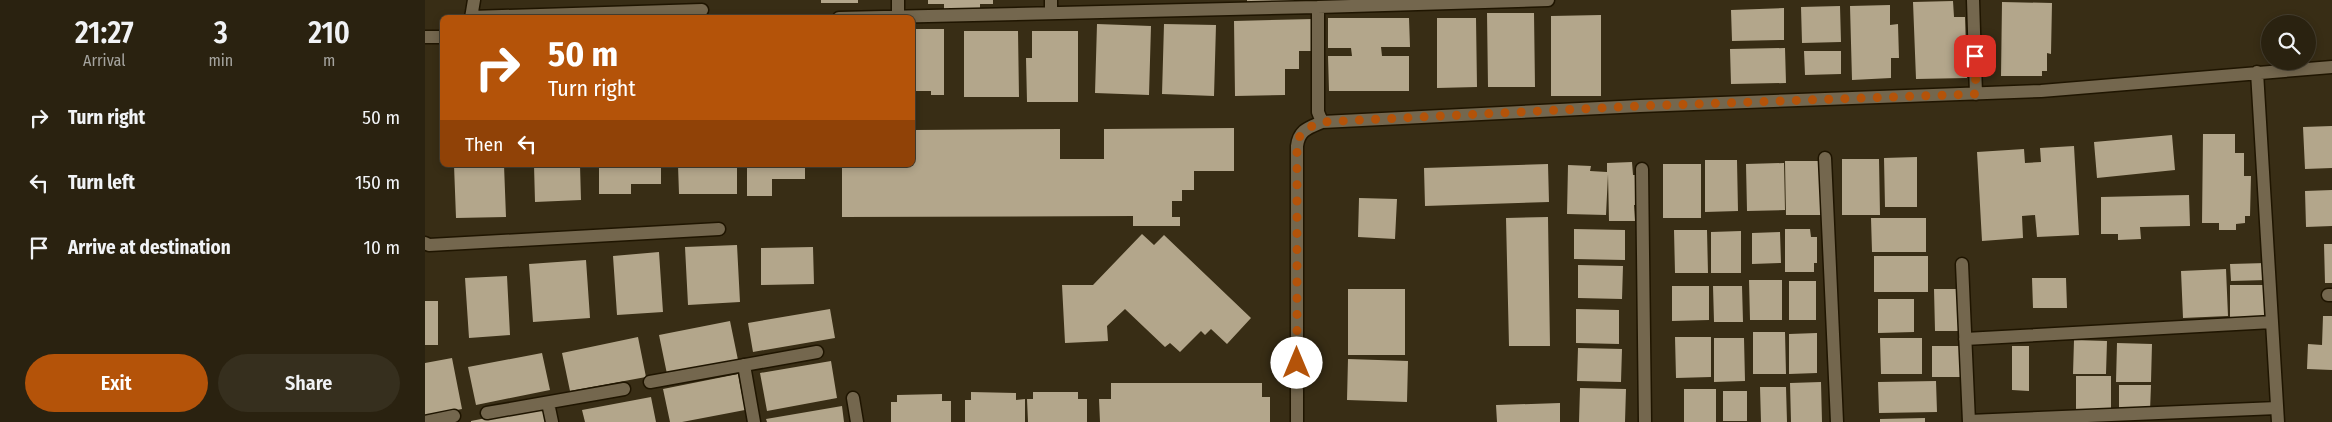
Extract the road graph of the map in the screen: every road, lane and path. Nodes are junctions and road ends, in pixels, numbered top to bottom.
1 (474, 0) edge
2 (898, 0) edge
3 (1548, 0) edge
4 (1973, 0) edge
5 (1194, 5) edge
6 (1051, 6) edge
7 (1318, 7) junction
8 (702, 10) dead end
9 (471, 15) edge
10 (537, 15) edge
11 (898, 15) edge
12 (913, 15) edge
13 (425, 37) edge
14 (440, 37) edge
15 (2332, 67) edge
16 (2257, 72) junction
17 (1976, 94) junction
18 (1321, 122) junction
19 (1825, 158) dead end
20 (1642, 169) dead end
21 (719, 229) dead end
22 (425, 243) edge
23 (1962, 264) dead end
24 (2272, 322) junction
25 (1965, 339) junction
26 (817, 352) dead end
27 (744, 365) junction
28 (650, 382) dead end
29 (624, 389) dead end
30 (853, 398) dead end
31 (549, 403) junction
32 (2277, 408) junction
33 (487, 413) dead end
34 (454, 416) dead end
35 (425, 422) edge
36 (552, 422) edge
37 (754, 422) edge
38 (857, 422) edge
39 (1297, 422) edge
40 (1645, 422) edge
41 (1837, 422) edge
42 (1969, 422) edge
43 (2278, 422) edge

1 - 9 street
2 - 11 street
3 - 7 street
4 - 17 street
5 - 6 street
5 - 7 street
6 - 12 street
7 - 18 street
8 - 10 street
13 - 14 street
15 - 16 street
16 - 17 street
16 - 24 street
17 - 18 street
18 - 39 street
19 - 41 street
20 - 40 street
21 - 22 street
23 - 25 street
24 - 25 street
24 - 32 street
25 - 42 street
26 - 27 street
27 - 28 street
27 - 37 street
29 - 31 street
30 - 38 street
31 - 33 street
31 - 36 street
32 - 42 street
32 - 43 street
34 - 35 street

